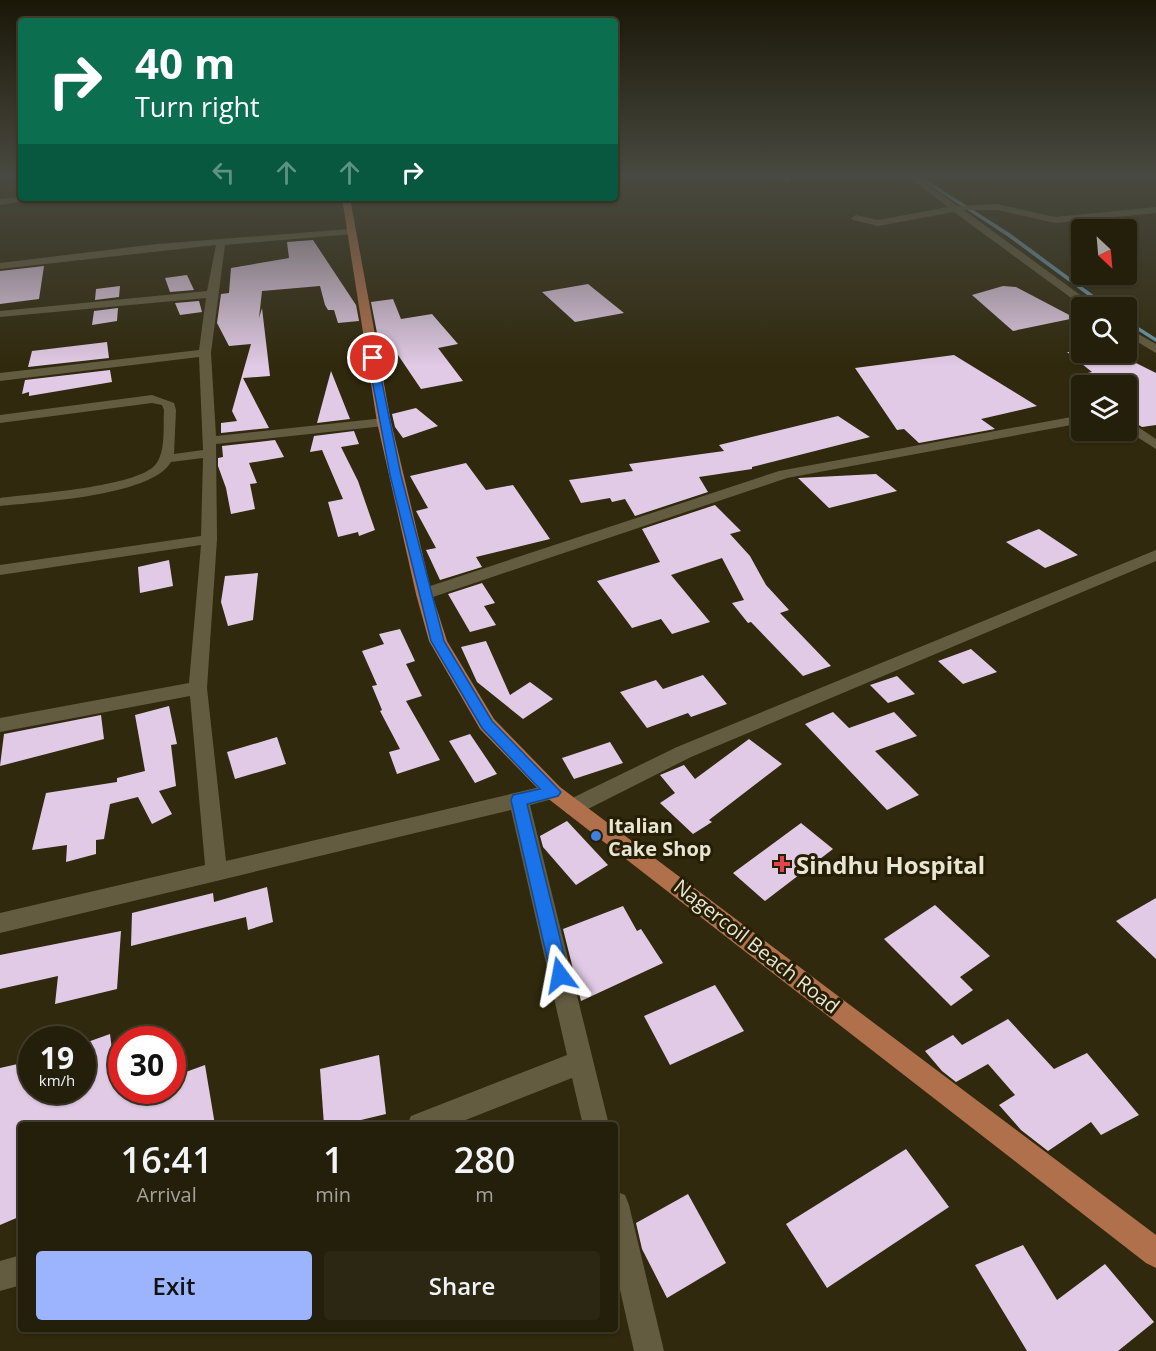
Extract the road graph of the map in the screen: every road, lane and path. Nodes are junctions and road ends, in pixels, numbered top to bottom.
1 (246, 240) edge
2 (351, 240) edge
3 (999, 240) edge
4 (221, 242) junction
5 (0, 266) edge
6 (212, 294) junction
7 (1078, 297) edge
8 (0, 314) edge
9 (1137, 337) edge
10 (1156, 349) edge
11 (206, 353) junction
12 (0, 377) edge
13 (0, 418) edge
14 (1071, 421) edge
15 (384, 422) junction
16 (1137, 431) edge
17 (1156, 445) edge
18 (209, 447) junction
19 (166, 459) junction
20 (0, 501) edge
21 (209, 539) junction
22 (1156, 555) edge
23 (0, 570) edge
24 (424, 594) junction
25 (198, 688) junction
26 (0, 725) edge
27 (553, 792) junction
28 (519, 800) junction
29 (573, 807) junction
30 (216, 872) junction
31 (0, 923) edge
32 (581, 1062) junction
33 (428, 1122) edge
34 (595, 1122) edge
35 (618, 1218) edge
36 (1156, 1253) edge
37 (18, 1271) edge
38 (0, 1276) edge
39 (649, 1351) edge

1 - 4 street
2 - 15 main road, Nagercoil Beach Road
3 - 7 street
4 - 5 street
4 - 6 street
6 - 8 street
6 - 11 street
9 - 10 street
11 - 12 street
11 - 18 street
13 - 19 street
14 - 24 street
15 - 18 street
15 - 24 main road, Nagercoil Beach Road
16 - 17 street
18 - 19 street
18 - 21 street
19 - 20 street
21 - 23 street
21 - 25 street
22 - 29 street
24 - 27 main road, Nagercoil Beach Road
25 - 26 street
25 - 30 street
27 - 28 street
27 - 29 main road, Nagercoil Beach Road
28 - 30 street
28 - 32 street
29 - 36 main road, Nagercoil Beach Road
30 - 31 street
32 - 33 street
32 - 34 street
35 - 39 street
37 - 38 street

